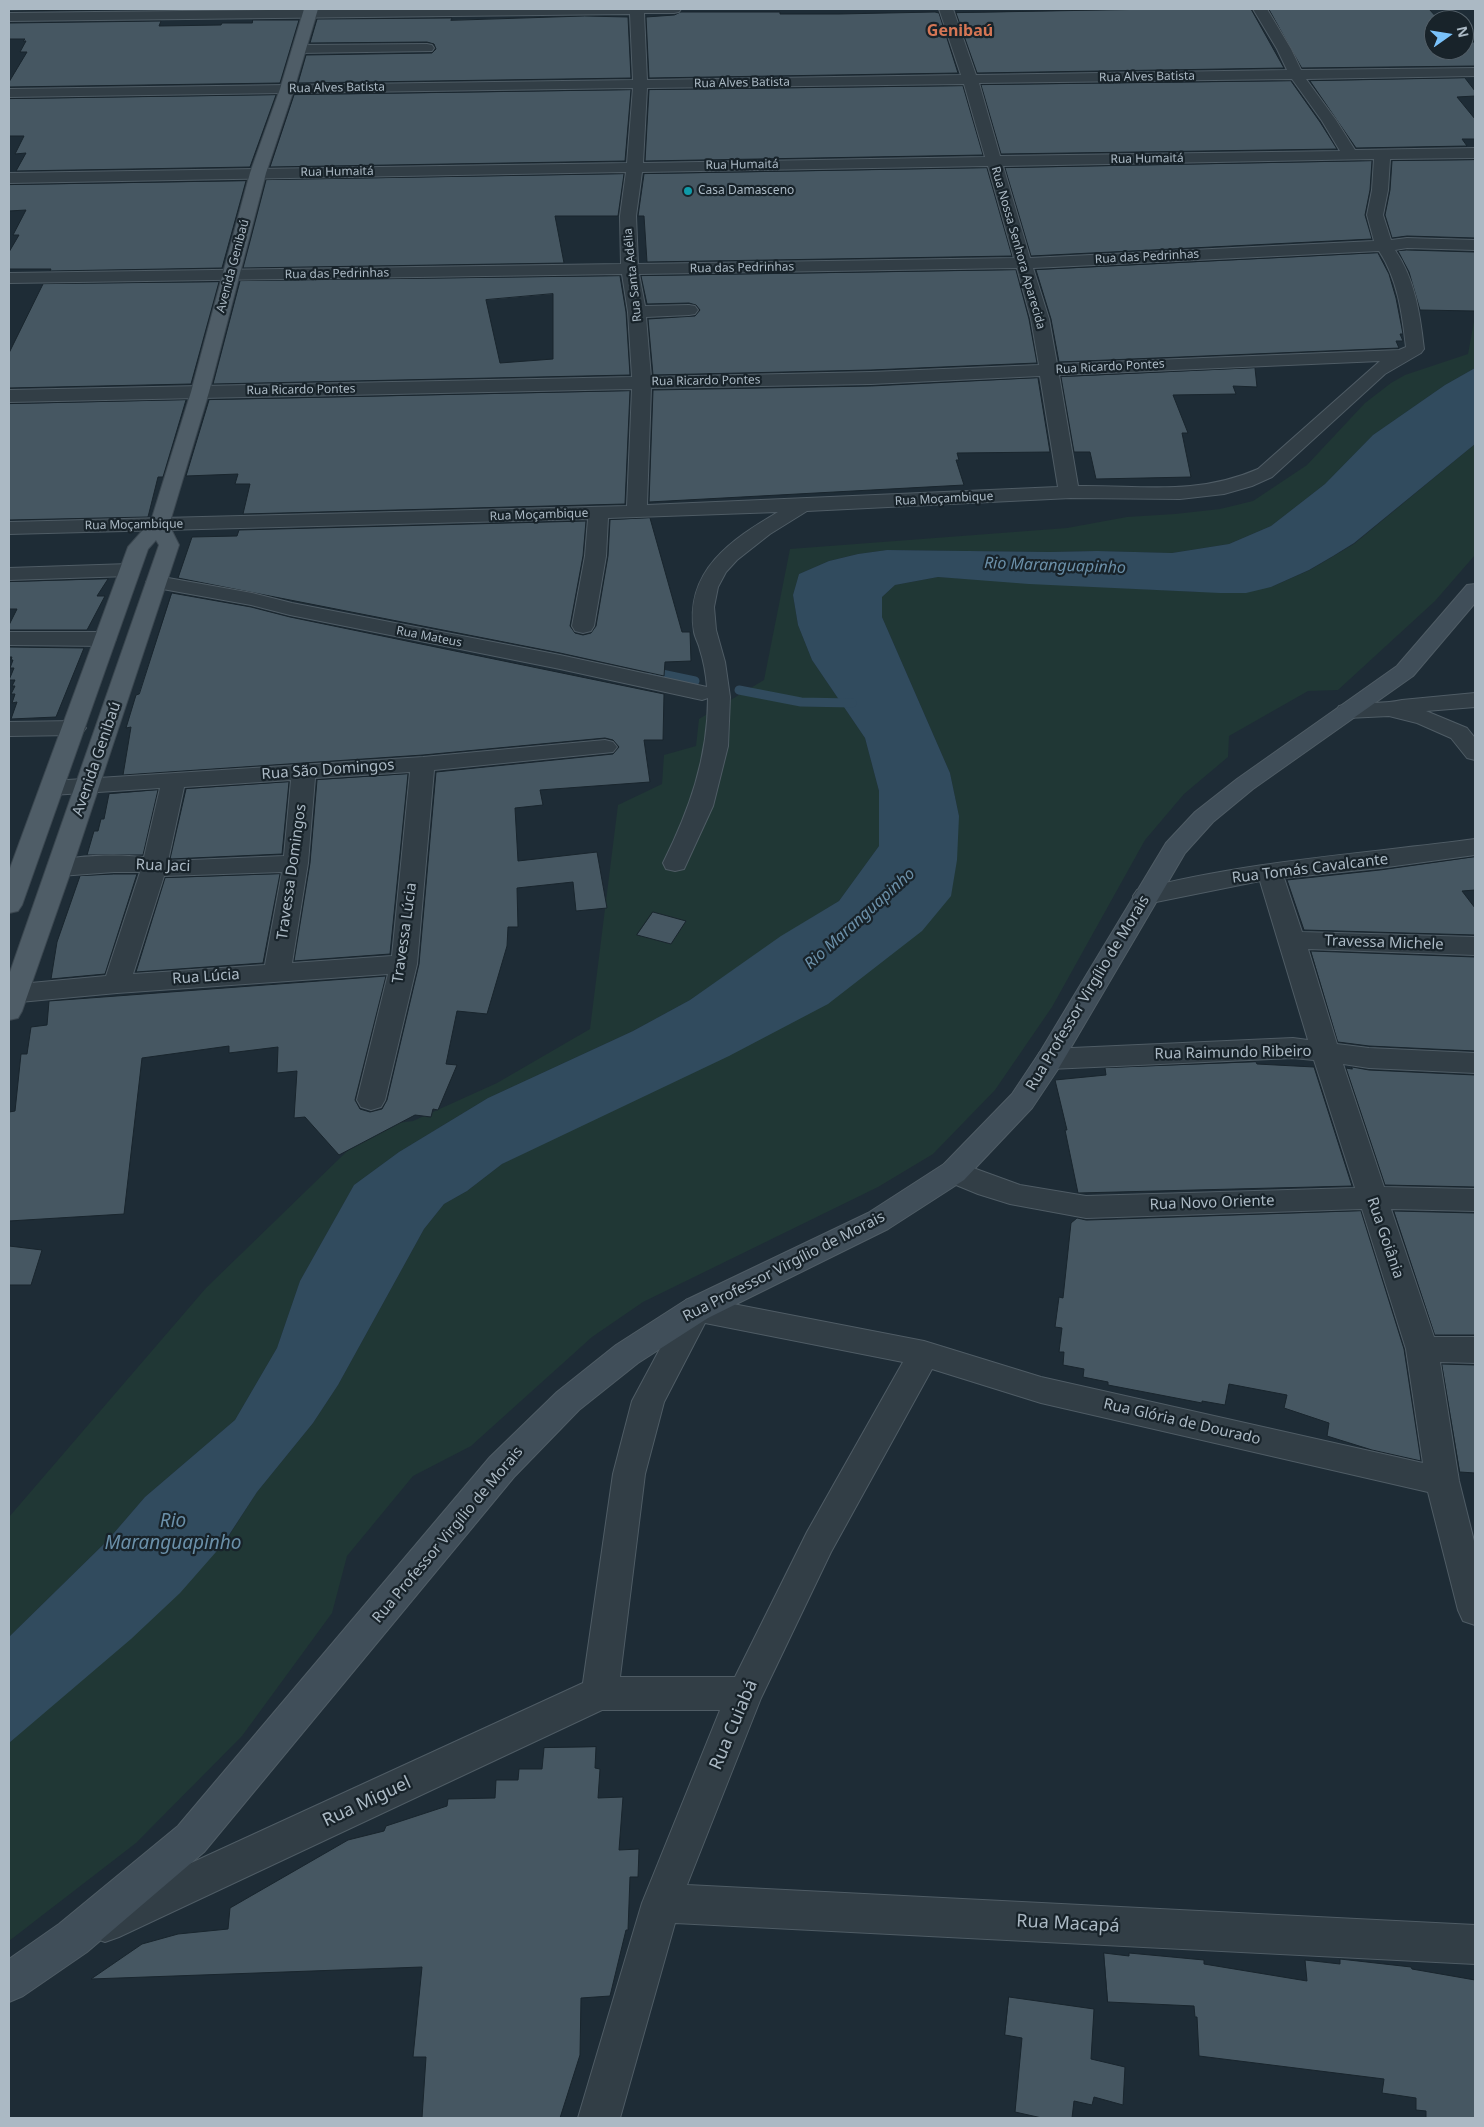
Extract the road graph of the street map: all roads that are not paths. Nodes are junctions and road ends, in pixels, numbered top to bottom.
1 (636, 9) edge
2 (674, 9) edge
3 (946, 9) edge
4 (1260, 9) edge
5 (311, 10) edge
6 (9, 17) edge
7 (427, 48) dead end
8 (299, 49) junction
9 (1475, 72) edge
10 (1296, 75) junction
11 (970, 80) junction
12 (640, 85) junction
13 (287, 89) junction
14 (9, 93) edge
15 (1475, 153) edge
16 (1350, 155) junction
17 (1382, 155) junction
18 (994, 162) junction
19 (636, 167) junction
20 (258, 173) junction
21 (9, 178) edge
22 (1475, 245) edge
23 (1384, 246) junction
24 (1023, 263) junction
25 (630, 270) junction
26 (230, 275) junction
27 (9, 278) edge
28 (689, 310) dead end
29 (637, 312) junction
30 (1402, 355) junction
31 (1048, 370) junction
32 (642, 382) junction
33 (200, 392) junction
34 (9, 396) edge
35 (1069, 492) junction
36 (802, 506) junction
37 (637, 512) junction
38 (598, 514) junction
39 (159, 525) junction
40 (9, 528) edge
41 (130, 570) junction
42 (9, 574) edge
43 (157, 582) junction
44 (1475, 590) edge
45 (583, 626) dead end
46 (9, 638) edge
47 (105, 639) junction
48 (702, 693) dead end
49 (1475, 700) edge
50 (1389, 708) junction
51 (1347, 711) junction
52 (74, 728) junction
53 (9, 729) edge
54 (1467, 733) edge
55 (604, 747) dead end
56 (1475, 753) edge
57 (423, 764) junction
58 (304, 771) junction
59 (174, 780) junction
60 (88, 786) junction
61 (52, 788) junction
62 (1475, 847) edge
63 (296, 863) junction
64 (674, 863) dead end
65 (155, 866) junction
66 (60, 868) junction
67 (1269, 871) junction
68 (1146, 896) junction
69 (9, 905) edge
70 (1292, 940) junction
71 (1475, 946) edge
72 (404, 964) junction
73 (277, 972) junction
74 (116, 984) junction
75 (11, 999) edge
76 (1324, 1052) junction
77 (1050, 1059) junction
78 (1475, 1063) edge
79 (371, 1100) dead end
80 (954, 1172) junction
81 (1372, 1198) junction
82 (1475, 1200) edge
83 (697, 1309) junction
84 (1422, 1349) junction
85 (1475, 1350) edge
86 (924, 1354) junction
87 (1442, 1481) junction
88 (1463, 1523) edge
89 (1475, 1610) edge
90 (600, 1693) junction
91 (745, 1694) junction
92 (661, 1903) junction
93 (73, 1938) junction
94 (1475, 1945) edge
95 (9, 1982) edge
96 (599, 2118) edge

1 - 2 street
1 - 5 street
1 - 12 street, Rua Santa Adélia
3 - 11 street, Rua Nossa Senhora Aparecida
4 - 10 street
5 - 6 street
5 - 8 main road, Avenida Genibaú
7 - 8 street
8 - 13 main road, Avenida Genibaú
9 - 10 street, Rua Alves Batista
10 - 11 street, Rua Alves Batista
10 - 16 street
11 - 12 street, Rua Alves Batista
11 - 18 street, Rua Nossa Senhora Aparecida
12 - 13 street, Rua Alves Batista
12 - 19 street, Rua Santa Adélia
13 - 14 street, Rua Alves Batista
13 - 20 main road, Avenida Genibaú
15 - 17 street, Rua Humaitá
16 - 17 street, Rua Humaitá
16 - 18 street, Rua Humaitá
17 - 23 street
18 - 19 street, Rua Humaitá
18 - 24 street, Rua Nossa Senhora Aparecida
19 - 20 street, Rua Humaitá
19 - 25 street, Rua Santa Adélia
20 - 21 street, Rua Humaitá
20 - 26 main road, Avenida Genibaú
22 - 23 street, Rua das Pedrinhas
23 - 24 street, Rua das Pedrinhas
23 - 30 street
24 - 25 street, Rua das Pedrinhas
24 - 31 street, Rua Nossa Senhora Aparecida
25 - 26 street, Rua das Pedrinhas
25 - 29 street, Rua Santa Adélia
26 - 27 street, Rua das Pedrinhas
26 - 33 main road, Avenida Genibaú
28 - 29 street
29 - 32 street, Rua Santa Adélia
30 - 31 street, Rua Ricardo Pontes
30 - 35 street, Rua Moçambique
31 - 32 street, Rua Ricardo Pontes
31 - 35 street, Rua Nossa Senhora Aparecida
32 - 33 street, Rua Ricardo Pontes
32 - 37 street, Rua Santa Adélia
33 - 34 street, Rua Ricardo Pontes
33 - 39 main road, Avenida Genibaú
35 - 36 street, Rua Moçambique
36 - 37 street, Rua Moçambique
36 - 64 street
37 - 38 street, Rua Moçambique
38 - 39 street, Rua Moçambique
38 - 45 street
39 - 40 street, Rua Moçambique
39 - 41 main road, Avenida Genibaú
39 - 43 main road, Avenida Genibaú
41 - 42 street
41 - 47 main road, Avenida Genibaú
43 - 48 street, Rua Mateus
43 - 60 main road, Avenida Genibaú
44 - 51 main road, Rua Professor Virgílio de Morais
46 - 47 street
47 - 52 main road, Avenida Genibaú
49 - 50 street
50 - 51 street
50 - 54 street
51 - 68 main road, Rua Professor Virgílio de Morais
52 - 53 street
52 - 61 main road, Avenida Genibaú
54 - 56 street
55 - 57 street, Rua São Domingos
57 - 58 street, Rua São Domingos
57 - 72 street, Travessa Lúcia
58 - 59 street, Rua São Domingos
58 - 63 street, Travessa Domingos
59 - 60 street, Rua São Domingos
59 - 65 street
60 - 61 street, Rua São Domingos
60 - 66 main road, Avenida Genibaú
61 - 69 main road, Avenida Genibaú
62 - 67 street, Rua Tomás Cavalcante
63 - 65 street, Rua Jaci
63 - 73 street, Travessa Domingos
65 - 66 street, Rua Jaci
65 - 74 street
66 - 75 main road, Avenida Genibaú
67 - 68 street, Rua Tomás Cavalcante
67 - 70 street, Rua Goiânia
68 - 77 main road, Rua Professor Virgílio de Morais
70 - 71 street, Travessa Michele
70 - 76 street, Rua Goiânia
72 - 73 street, Rua Lúcia
72 - 79 street, Travessa Lúcia
73 - 74 street, Rua Lúcia
74 - 75 street, Rua Lúcia
76 - 77 street, Rua Raimundo Ribeiro
76 - 78 street, Rua Raimundo Ribeiro
76 - 81 street, Rua Goiânia
77 - 80 main road, Rua Professor Virgílio de Morais
80 - 81 street, Rua Novo Oriente
80 - 83 main road, Rua Professor Virgílio de Morais
81 - 82 street, Rua Novo Oriente
81 - 84 street, Rua Goiânia
83 - 86 street, Rua Glória de Dourado
83 - 90 street
83 - 93 main road, Rua Professor Virgílio de Morais
84 - 85 street
84 - 87 street, Rua Goiânia
86 - 87 street, Rua Glória de Dourado
86 - 91 street, Rua Cuiabá
87 - 88 street, Rua Goiânia
88 - 89 street, Rua Goiânia
90 - 91 street, Rua Miguel
90 - 93 street, Rua Miguel
91 - 92 street, Rua Cuiabá
92 - 94 street, Rua Macapá
92 - 96 street, Rua Cuiabá
93 - 95 main road, Rua Miguel

